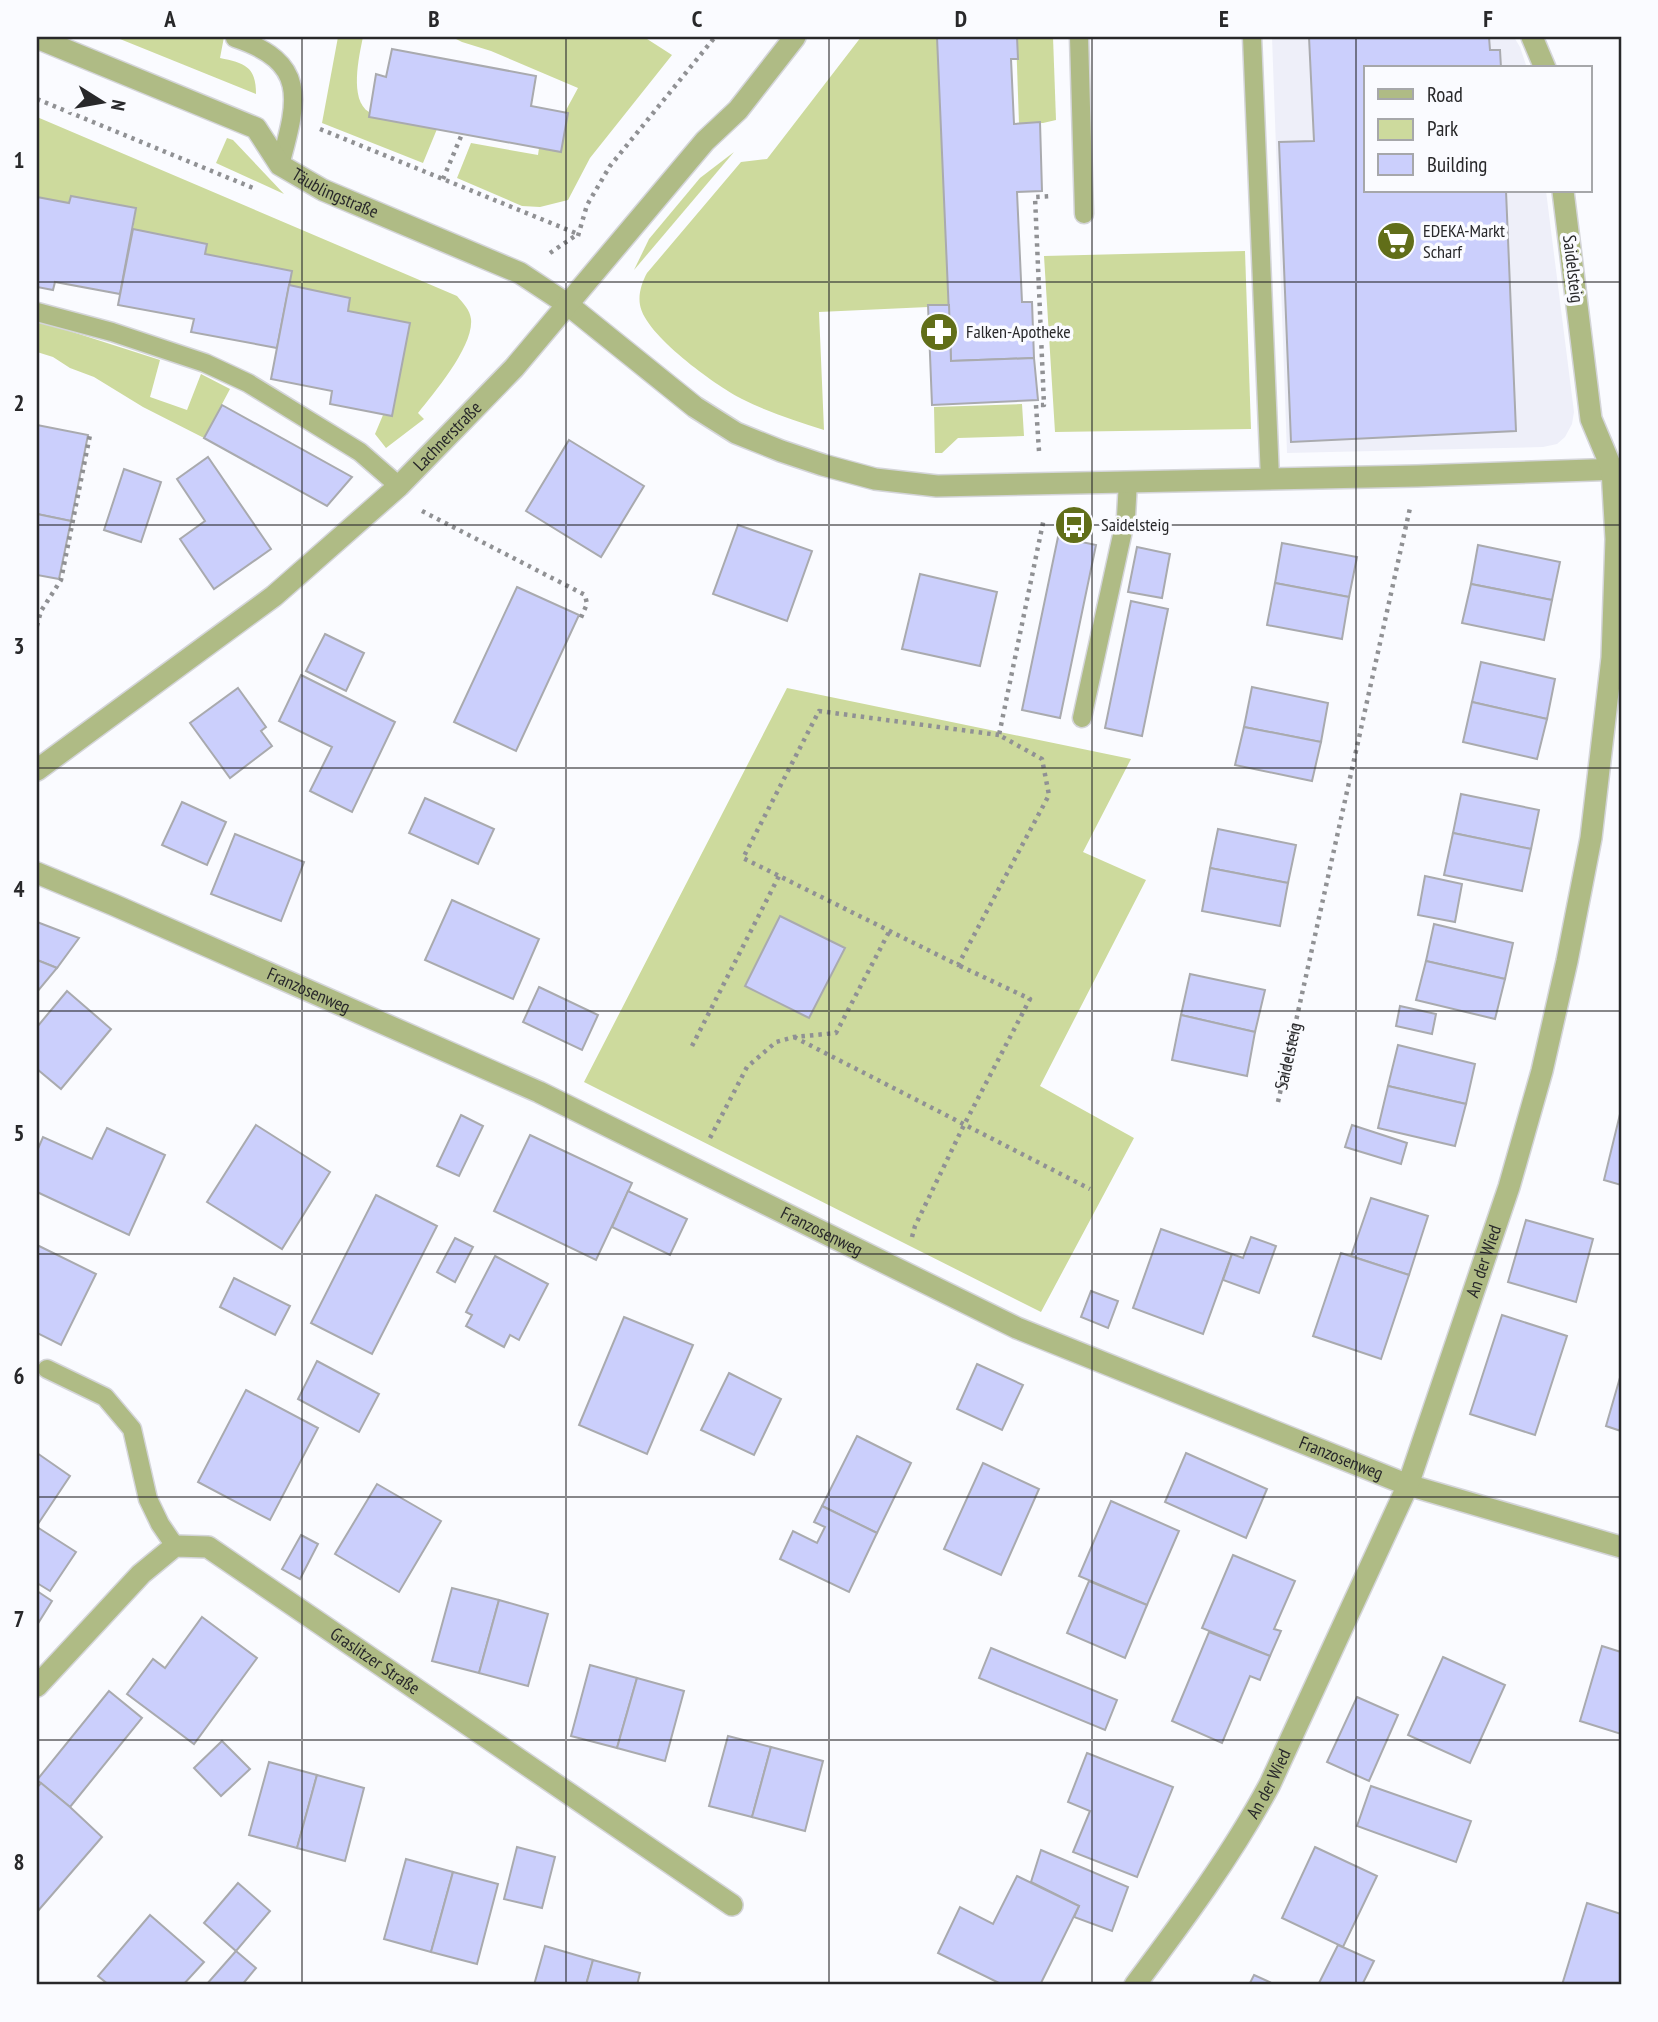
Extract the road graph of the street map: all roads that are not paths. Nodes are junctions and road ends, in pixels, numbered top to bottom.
1 (794, 37) edge
2 (1079, 37) edge
3 (1252, 37) edge
4 (1532, 37) edge
5 (37, 38) edge
6 (235, 38) edge
7 (1544, 66) edge
8 (280, 165) junction
9 (1563, 192) edge
10 (1084, 214) dead end
11 (567, 304) junction
12 (37, 312) edge
13 (1617, 469) edge
14 (1270, 478) junction
15 (1128, 481) junction
16 (399, 486) junction
17 (1082, 718) dead end
18 (37, 770) edge
19 (37, 873) edge
20 (47, 1368) dead end
21 (1408, 1485) junction
22 (175, 1546) junction
23 (1621, 1547) edge
24 (37, 1686) edge
25 (732, 1905) dead end
26 (1135, 1985) edge

1 - 11 street, Lachnerstraße
2 - 10 lane
3 - 14 lane
4 - 7 street
5 - 8 street, Täublingstraße
6 - 8 lane
8 - 11 street, Täublingstraße
9 - 13 street, Saidelsteig
11 - 15 street
11 - 16 street, Lachnerstraße
12 - 16 lane
13 - 14 street
13 - 21 street, An der Wied
14 - 15 street
15 - 17 lane
16 - 18 street, Lachnerstraße
19 - 21 street, Franzosenweg
20 - 22 lane
21 - 23 street, Franzosenweg
21 - 26 street, An der Wied
22 - 24 street
22 - 25 street, Graslitzer Straße

